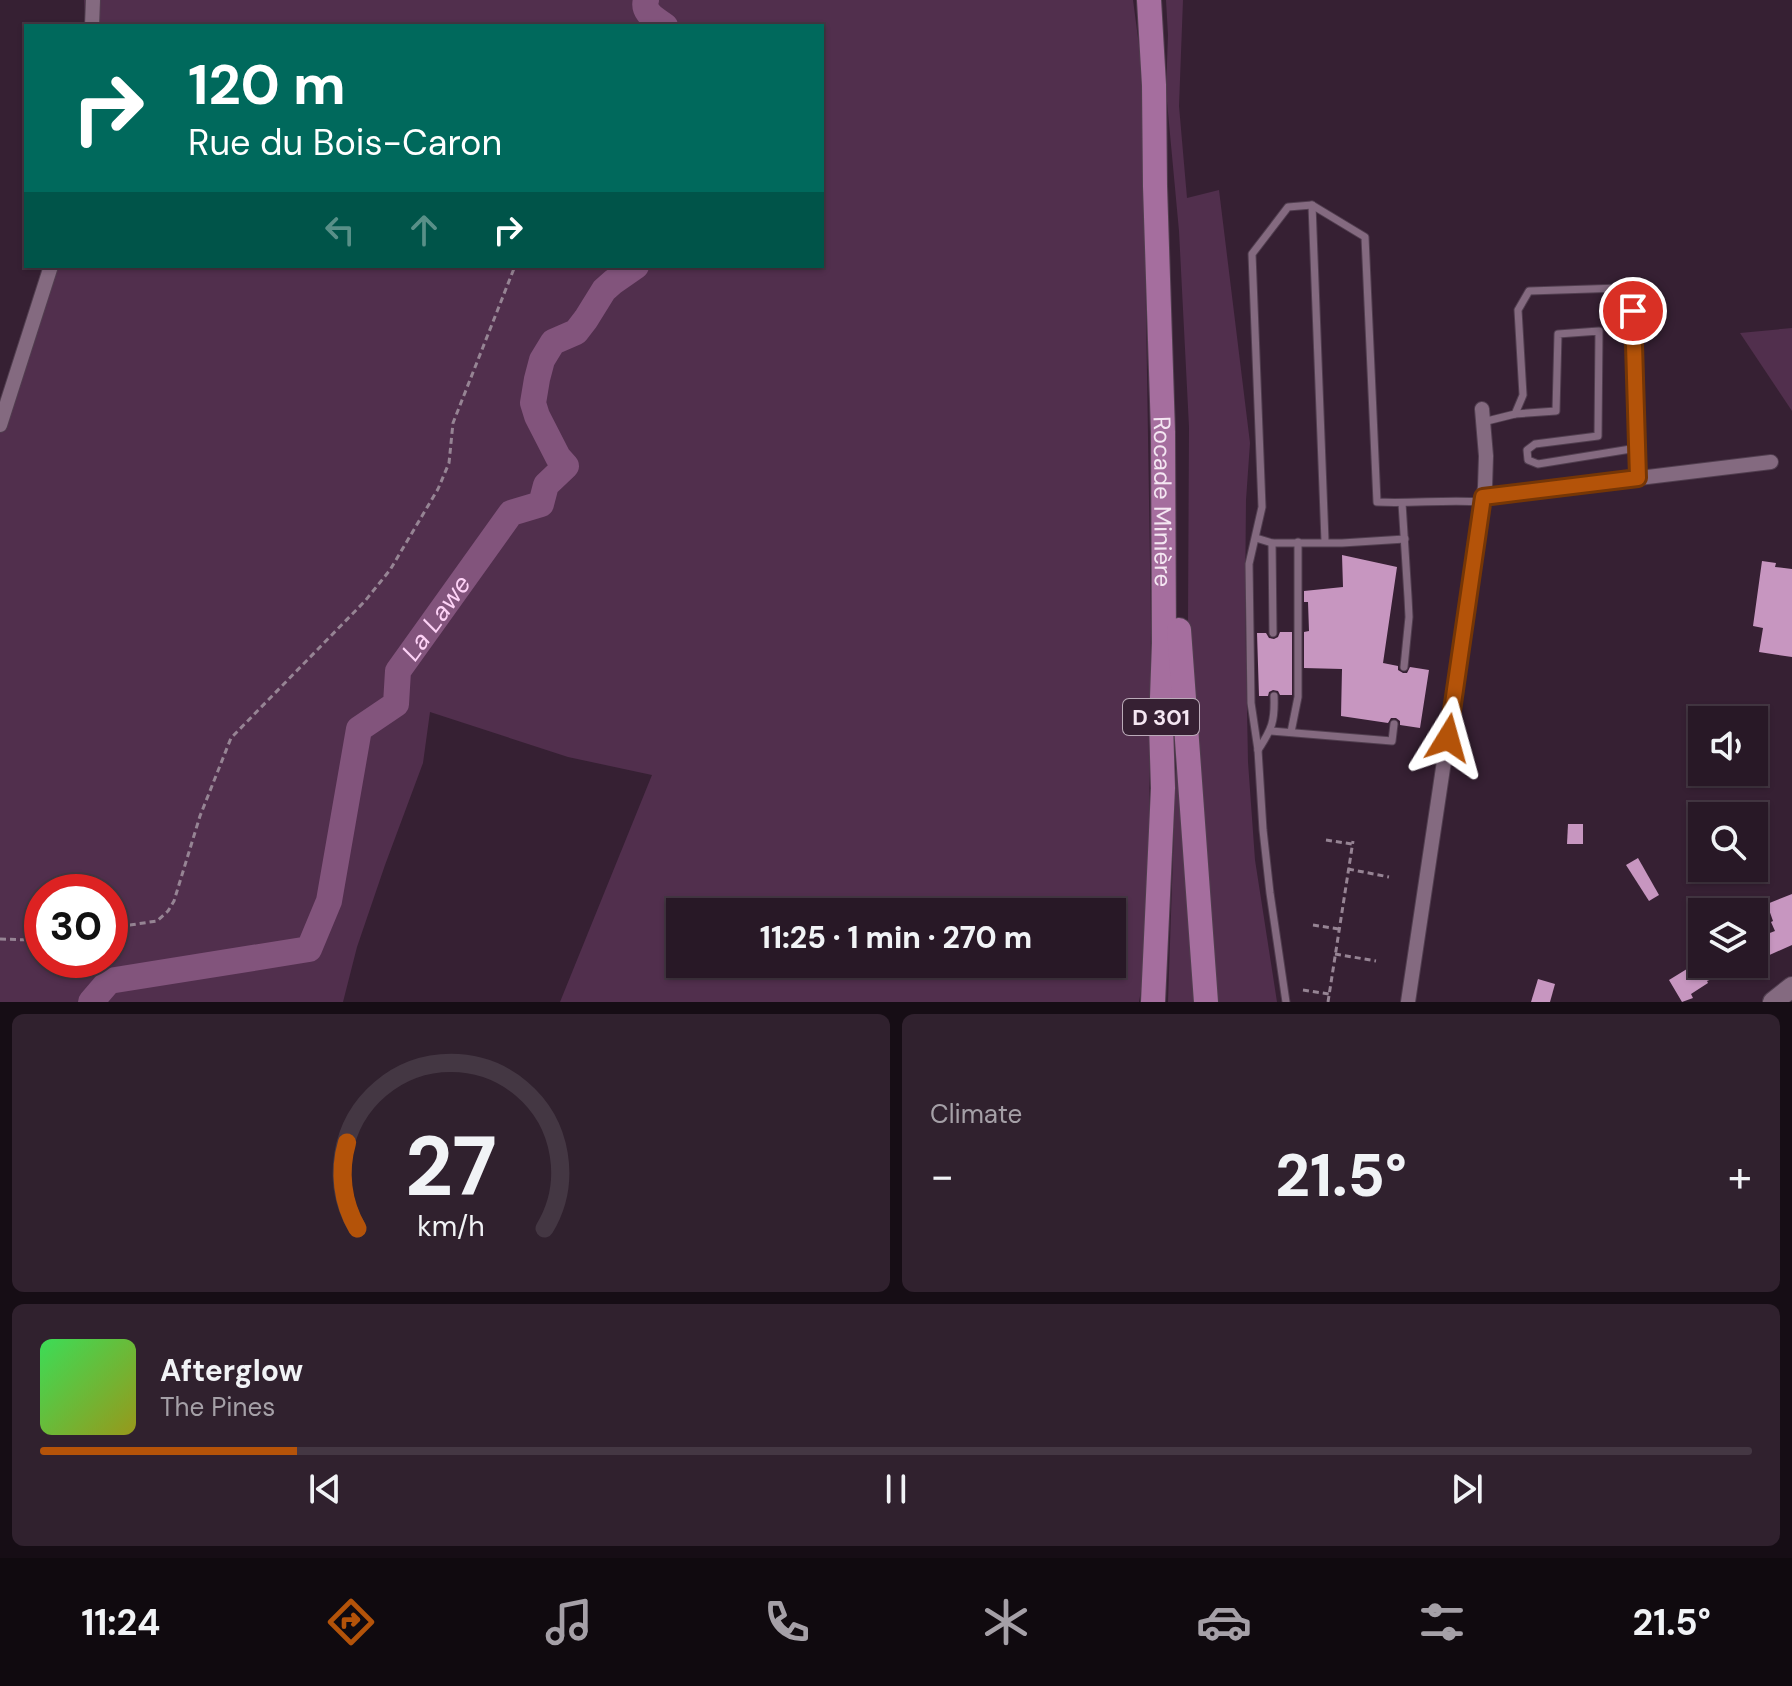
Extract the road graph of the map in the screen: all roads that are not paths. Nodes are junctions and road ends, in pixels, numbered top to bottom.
1 (93, 0) edge
2 (1149, 0) edge
3 (92, 24) edge
4 (1312, 205) junction
5 (50, 268) edge
6 (1515, 414) junction
7 (1482, 416) joint
8 (0, 425) edge
9 (1163, 432) junction
10 (1637, 448) junction
11 (1771, 462) dead end
12 (1638, 478) junction
13 (1483, 499) junction
14 (1402, 503) junction
15 (1256, 538) junction
16 (1405, 539) junction
17 (1325, 541) junction
18 (1298, 542) junction
19 (1272, 543) junction
20 (1273, 633) dead end
21 (1404, 667) dead end
22 (1274, 696) dead end
23 (1394, 724) dead end
24 (1271, 731) junction
25 (1291, 732) junction
26 (1258, 750) junction
27 (1792, 987) edge
28 (1153, 1002) edge
29 (1206, 1002) edge
30 (1286, 1002) edge
31 (1408, 1002) edge
32 (1773, 1002) edge

1 - 3 street
2 - 9 highway, Rocade Minière / D 301
4 - 14 lane
4 - 15 lane
4 - 17 lane
5 - 8 street
6 - 7 lane
6 - 10 lane
6 - 10 lane
7 - 13 street
9 - 28 highway, Rocade Minière / D 301
9 - 29 highway
10 - 12 lane
11 - 12 street
12 - 13 street
13 - 14 lane
13 - 31 street
14 - 16 lane
15 - 19 lane
15 - 26 lane
16 - 17 lane
16 - 21 lane
17 - 18 lane
18 - 19 lane
18 - 25 lane
19 - 20 lane
22 - 24 lane
23 - 25 lane
24 - 25 lane
24 - 26 lane
26 - 30 lane
27 - 32 main road

